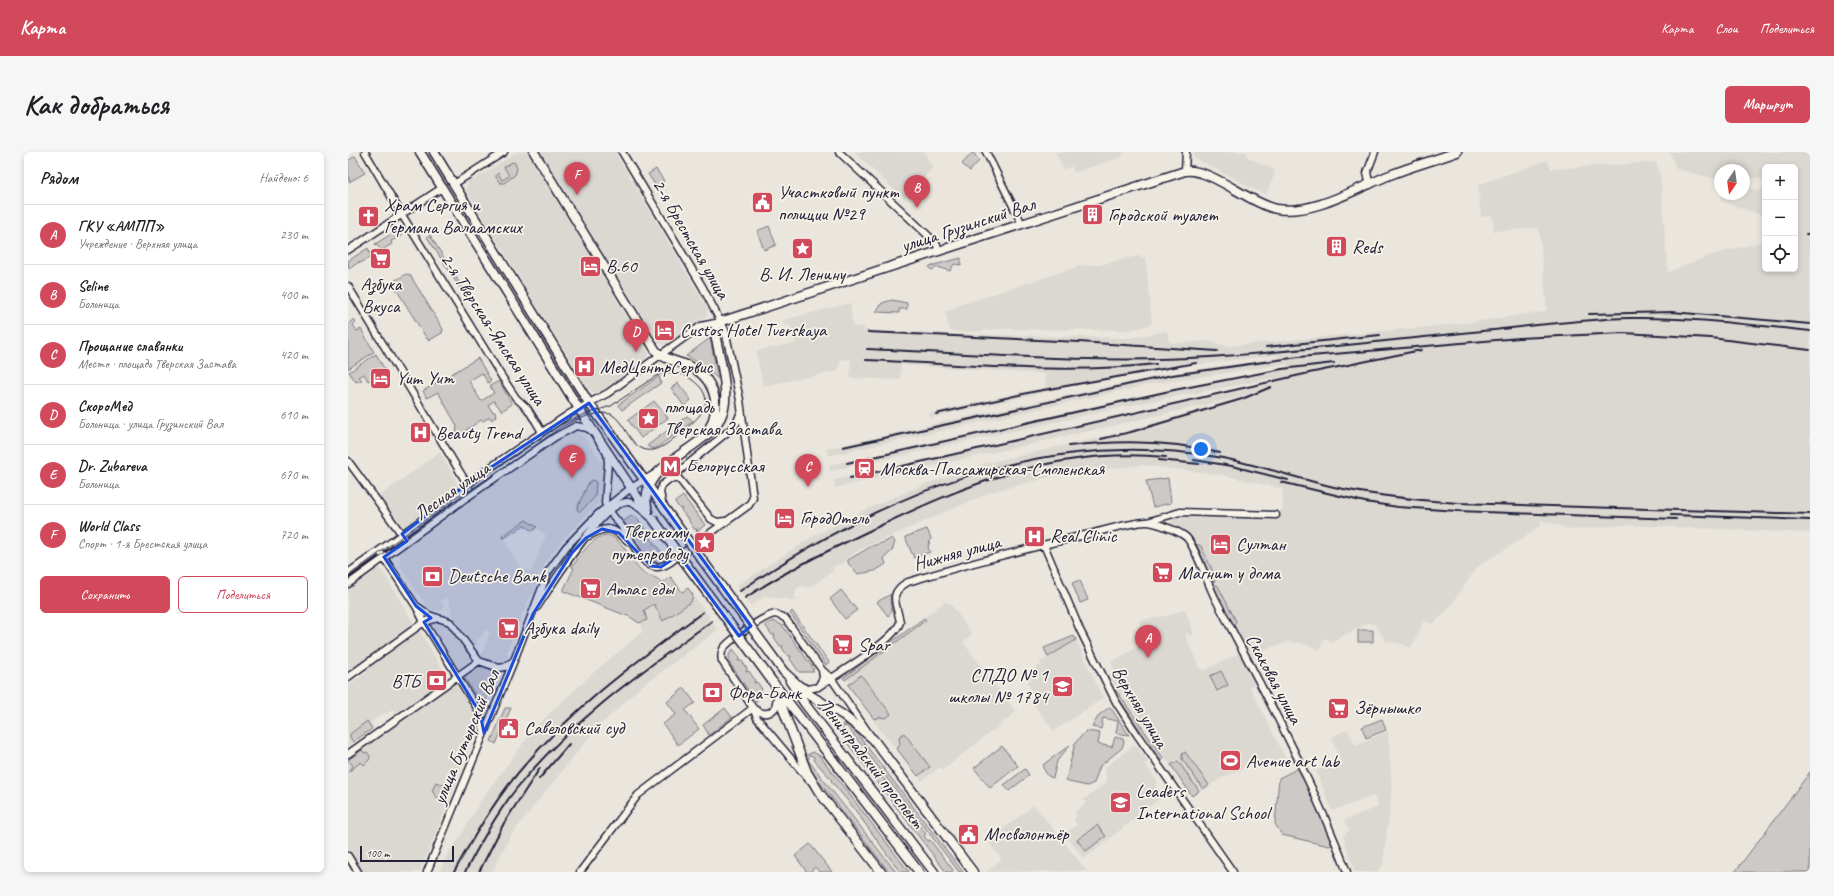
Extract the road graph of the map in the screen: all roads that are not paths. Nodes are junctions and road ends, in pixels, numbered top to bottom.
1 (366, 152) edge
2 (420, 152) edge
3 (434, 152) edge
4 (504, 152) edge
5 (534, 152) edge
6 (622, 152) edge
7 (839, 152) edge
8 (986, 152) edge
9 (1186, 152) edge
10 (1375, 152) edge
11 (1457, 152) edge
12 (1185, 171) junction
13 (454, 184) junction
14 (1370, 185) junction
15 (442, 188) junction
16 (402, 215) junction
17 (1022, 224) junction
18 (348, 250) edge
19 (940, 251) junction
20 (348, 286) edge
21 (720, 322) junction
22 (660, 355) junction
23 (589, 403) junction
24 (741, 406) junction
25 (579, 408) junction
26 (542, 432) junction
27 (707, 432) junction
28 (596, 435) junction
29 (607, 452) junction
30 (348, 461) edge
31 (668, 480) junction
32 (646, 482) junction
33 (468, 485) junction
34 (631, 488) junction
35 (473, 493) junction
36 (608, 509) junction
37 (666, 510) junction
38 (648, 511) junction
39 (1276, 515) dead end
40 (653, 519) junction
41 (725, 521) junction
42 (1148, 522) junction
43 (402, 534) junction
44 (586, 538) junction
45 (407, 541) junction
46 (1044, 545) junction
47 (634, 546) junction
48 (379, 550) junction
49 (384, 557) junction
50 (348, 573) edge
51 (348, 584) edge
52 (416, 606) junction
53 (533, 614) junction
54 (442, 618) junction
55 (424, 622) junction
56 (515, 658) junction
57 (479, 661) junction
58 (822, 670) junction
59 (784, 672) junction
60 (458, 676) junction
61 (348, 677) edge
62 (831, 678) junction
63 (772, 681) junction
64 (795, 682) junction
65 (818, 687) junction
66 (775, 689) junction
67 (753, 708) junction
68 (484, 733) junction
69 (872, 739) junction
70 (348, 754) edge
71 (819, 792) junction
72 (348, 856) edge
73 (358, 872) edge
74 (427, 872) edge
75 (580, 872) edge
76 (881, 872) edge
77 (919, 872) edge
78 (934, 872) edge
79 (972, 872) edge
80 (1233, 872) edge
81 (1347, 872) edge

1 - 16 street, 2-я Тверская-Ямская улица
2 - 15 main road
3 - 13 main road
4 - 13 street
5 - 22 main road
6 - 21 street, 2-я Брестская улица
7 - 19 street
8 - 17 street
9 - 12 street
10 - 14 street
11 - 14 main road, улица Грузинский Вал
12 - 14 main road, улица Грузинский Вал
12 - 17 main road, улица Грузинский Вал
13 - 23 main road
15 - 16 street
15 - 25 main road
16 - 18 street
16 - 26 street, 2-я Тверская-Ямская улица
17 - 19 main road, улица Грузинский Вал
19 - 21 main road, улица Грузинский Вал
20 - 33 street
21 - 22 street, улица Грузинский Вал
21 - 24 street
21 - 27 main road
22 - 23 street, улица Грузинский Вал
22 - 27 main road
23 - 25 street, улица Грузинский Вал
23 - 32 main road
24 - 31 street
24 - 41 street
25 - 26 street, Лесная улица
25 - 28 main road
26 - 33 street, Лесная улица
27 - 32 main road
28 - 29 main road
28 - 35 street, Лесная улица
29 - 34 main road
29 - 36 street
30 - 43 street
31 - 37 street
31 - 41 street
32 - 34 street, улица Бутырский Вал
32 - 37 main road
32 - 38 main road
33 - 35 street
33 - 43 street, Лесная улица
34 - 36 street, улица Бутырский Вал
34 - 38 main road
35 - 45 street, Лесная улица
36 - 40 street, улица Бутырский Вал
36 - 44 street, улица Бутырский Вал
36 - 47 street
36 - 53 street, улица Бутырский Вал
37 - 59 main road, bridge
38 - 40 main road
39 - 42 street, Нижняя улица
40 - 63 main road, bridge
41 - 47 street
42 - 46 street, Нижняя улица
42 - 81 street, Скаковая улица
43 - 45 street
43 - 48 street, Лесная улица
44 - 47 street
44 - 53 street, улица Бутырский Вал
45 - 49 street, Лесная улица
46 - 62 street, Нижняя улица
46 - 80 street, Верхняя улица
48 - 49 street
48 - 50 street, Лесная улица
49 - 51 street, Лесная улица
49 - 52 street
52 - 54 street
52 - 55 street
53 - 56 street, улица Бутырский Вал
54 - 55 street
54 - 57 street
55 - 60 street
55 - 61 street
56 - 57 street
56 - 68 street, улица Бутырский Вал
57 - 60 street
58 - 62 street
58 - 65 street
58 - 67 street
59 - 64 main road
59 - 78 main road, Ленинградский проспект
60 - 68 street
60 - 70 street
62 - 65 street, Нижняя улица
62 - 69 street
63 - 66 main road
63 - 77 main road, Ленинградский проспект
64 - 65 street
64 - 69 main road
66 - 67 street
66 - 71 main road
67 - 71 street
67 - 75 street
68 - 74 street, улица Бутырский Вал
69 - 79 main road
71 - 76 main road
72 - 73 street

